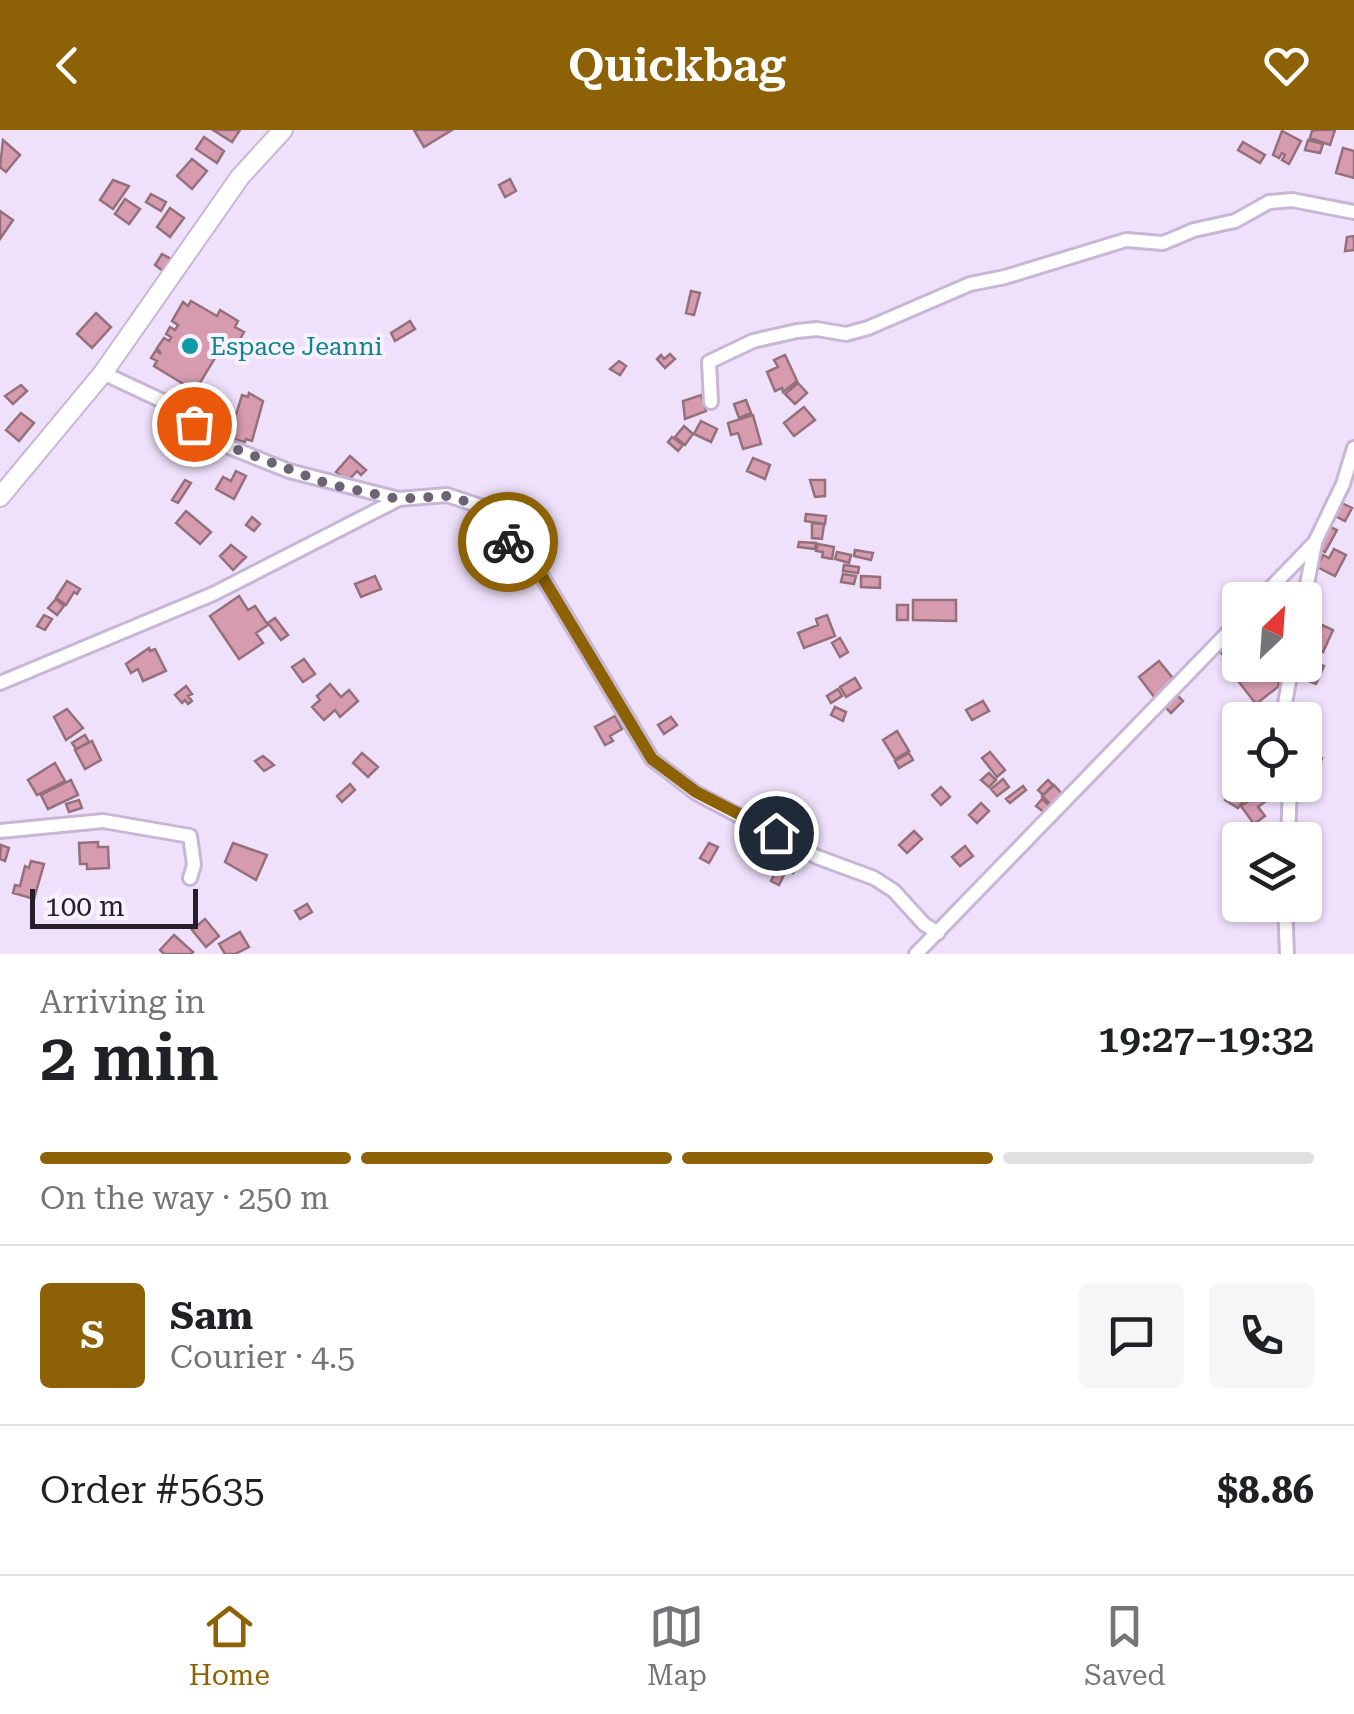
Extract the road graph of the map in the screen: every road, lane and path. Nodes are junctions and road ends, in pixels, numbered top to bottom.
1 (282, 130) edge
2 (1354, 212) edge
3 (104, 373) junction
4 (711, 402) dead end
5 (1354, 448) edge
6 (0, 497) edge
7 (398, 499) junction
8 (1315, 542) junction
9 (1277, 582) edge
10 (1307, 582) edge
11 (1222, 639) edge
12 (0, 683) edge
13 (0, 831) edge
14 (190, 878) dead end
15 (1286, 922) edge
16 (938, 933) junction
17 (916, 954) edge
18 (1287, 954) edge

1 - 3 main road
2 - 4 street
3 - 6 main road
3 - 7 street
5 - 8 street
7 - 12 street
7 - 16 street
8 - 9 street
8 - 10 street
11 - 16 street
13 - 14 street
15 - 18 street
16 - 17 street

